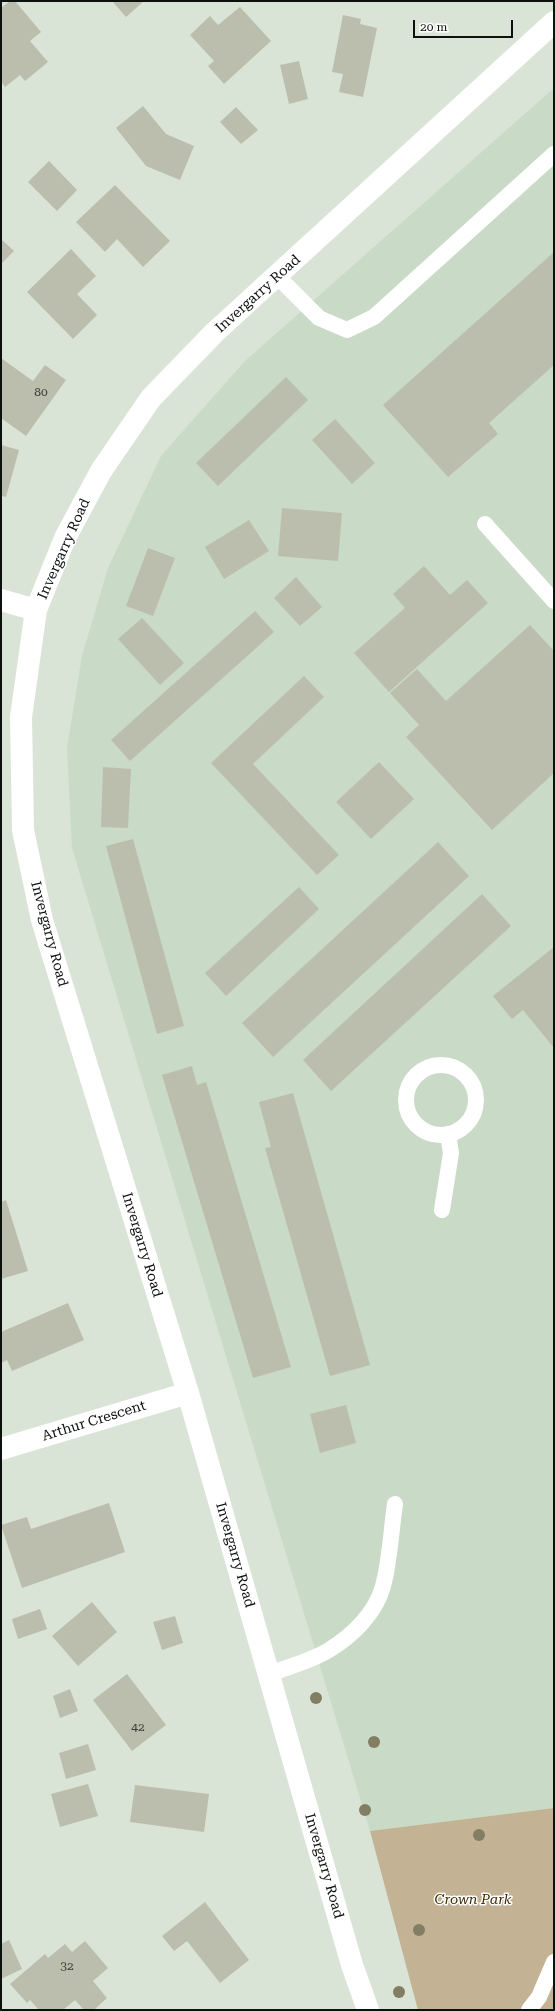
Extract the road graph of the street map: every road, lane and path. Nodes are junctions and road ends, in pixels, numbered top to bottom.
1 (554, 22) edge
2 (554, 154) edge
3 (277, 276) junction
4 (485, 524) dead end
5 (1, 600) edge
6 (554, 601) edge
7 (36, 610) junction
8 (448, 1134) junction
9 (442, 1210) dead end
10 (188, 1393) junction
11 (1, 1449) edge
12 (395, 1504) dead end
13 (269, 1674) junction
14 (554, 1962) edge
15 (368, 2010) edge
16 (529, 2010) edge

1 - 3 street, Invergarry Road
2 - 3 lane
3 - 7 street, Invergarry Road
4 - 6 lane
5 - 7 street
7 - 10 street, Invergarry Road
8 - 8 lane
8 - 9 lane
10 - 11 street, Arthur Crescent
10 - 13 street, Invergarry Road
12 - 13 lane
13 - 15 street, Invergarry Road
14 - 16 lane

